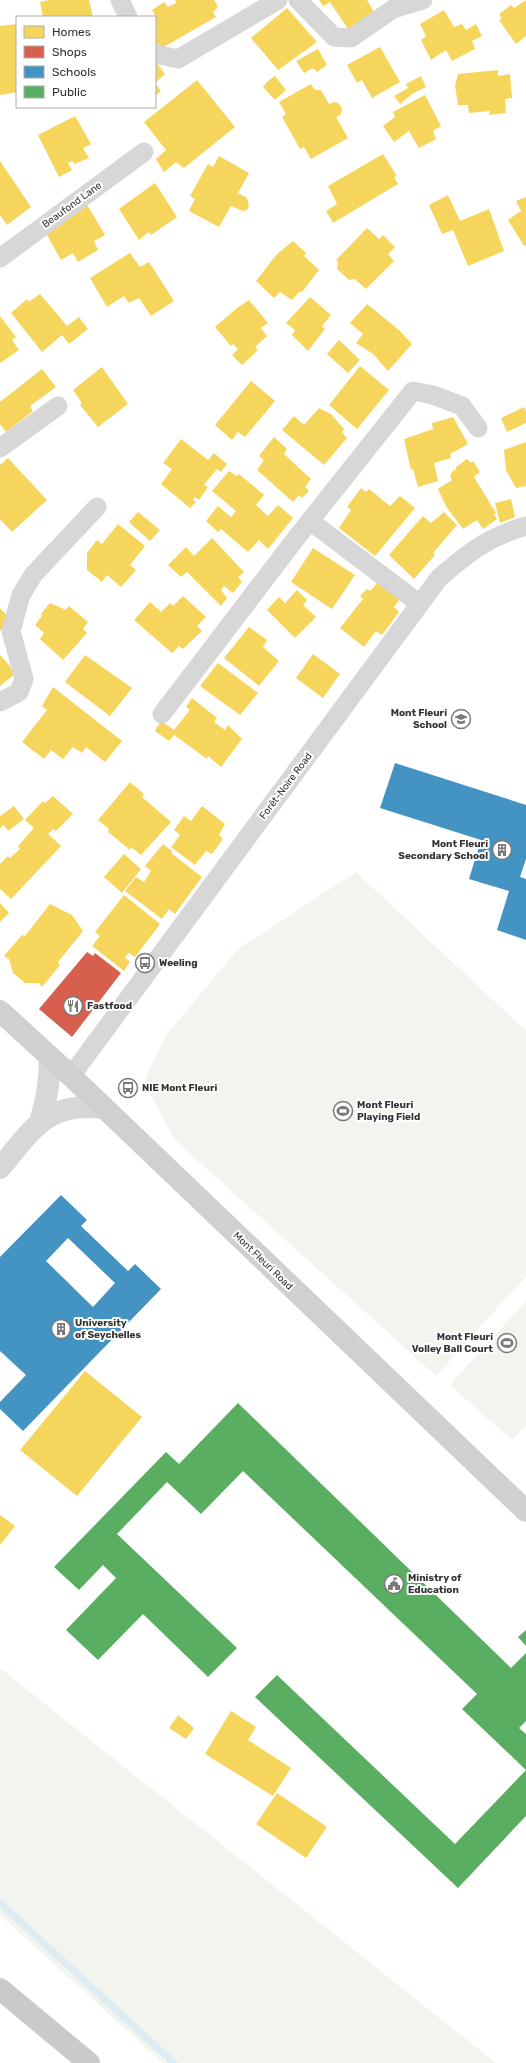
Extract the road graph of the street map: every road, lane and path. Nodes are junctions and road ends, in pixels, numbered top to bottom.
1 (120, 0) edge
2 (278, 0) edge
3 (298, 0) edge
4 (423, 0) edge
5 (128, 16) edge
6 (156, 54) edge
7 (144, 152) dead end
8 (0, 258) edge
9 (58, 406) dead end
10 (478, 428) dead end
11 (0, 448) edge
12 (96, 507) dead end
13 (310, 521) junction
14 (526, 526) edge
15 (420, 604) junction
16 (0, 702) edge
17 (162, 714) dead end
18 (0, 1011) edge
19 (50, 1057) junction
20 (71, 1076) junction
21 (104, 1108) junction
22 (40, 1122) junction
23 (0, 1168) edge
24 (526, 1511) edge
25 (0, 1989) edge
26 (90, 2063) edge

1 - 5 street
2 - 6 street
3 - 4 street
7 - 8 street, Beaufond Lane
9 - 11 street
10 - 13 street
12 - 16 street
13 - 15 street
13 - 17 street
14 - 15 street, Forêt-Noire Road
15 - 20 street, Forêt-Noire Road
18 - 19 main road, Mont Fleuri Road
19 - 20 main road, Mont Fleuri Road
19 - 22 street
20 - 21 main road, Mont Fleuri Road
21 - 22 street
21 - 24 main road, Mont Fleuri Road
22 - 23 street
25 - 26 main road

